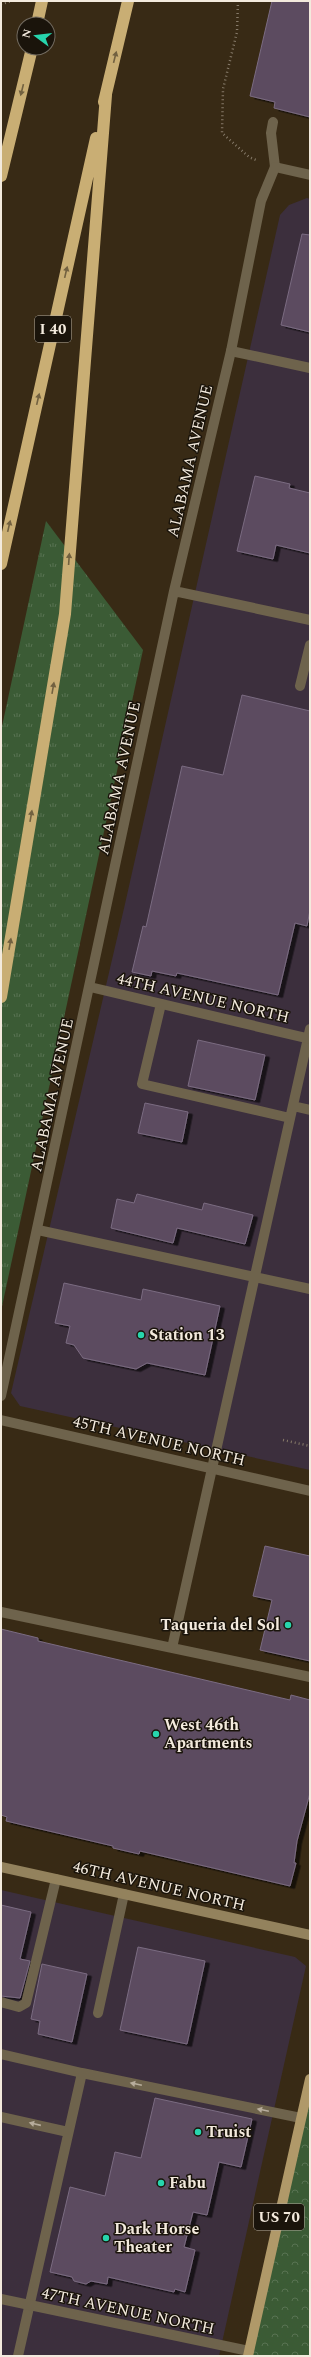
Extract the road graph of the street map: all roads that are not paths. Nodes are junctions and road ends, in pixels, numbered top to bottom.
1 (42, 1) edge
2 (128, 1) edge
3 (39, 16) edge
4 (31, 56) edge
5 (106, 94) junction
6 (274, 122) dead end
7 (275, 167) junction
8 (310, 175) edge
9 (1, 176) edge
10 (231, 351) junction
11 (310, 368) edge
12 (1, 564) edge
13 (174, 591) junction
14 (310, 620) edge
15 (310, 645) edge
16 (300, 686) dead end
17 (90, 987) junction
18 (1, 997) edge
19 (161, 1004) junction
20 (309, 1035) edge
21 (293, 1106) junction
22 (310, 1110) edge
23 (290, 1118) junction
24 (38, 1230) junction
25 (255, 1277) junction
26 (310, 1289) edge
27 (1, 1396) edge
28 (1, 1420) edge
29 (212, 1468) junction
30 (310, 1491) edge
31 (1, 1612) edge
32 (172, 1648) junction
33 (310, 1677) edge
34 (1, 1867) edge
35 (56, 1879) junction
36 (124, 1894) junction
37 (310, 1935) edge
38 (1, 2002) edge
39 (98, 2013) dead end
40 (1, 2054) edge
41 (82, 2073) junction
42 (310, 2079) edge
43 (1, 2116) edge
44 (301, 2118) junction
45 (68, 2132) junction
46 (1, 2299) edge
47 (29, 2305) junction
48 (249, 2354) edge
49 (18, 2356) edge

1 - 3 highway
5 -> 2 highway, I 40
4 -> 9 highway
12 -> 5 highway, I 40
18 -> 5 highway
6 - 7 street
7 - 8 street
7 - 10 street, ALABAMA AVENUE
10 - 11 street
10 - 13 street, ALABAMA AVENUE
13 - 14 street
13 - 17 street, ALABAMA AVENUE
15 - 16 street
17 - 19 street, 44TH AVENUE NORTH
17 - 24 street, ALABAMA AVENUE
19 - 20 street, 44TH AVENUE NORTH
19 - 23 street
20 - 21 street
21 - 22 street
21 - 23 street
23 - 25 street
24 - 25 street
24 - 27 street, ALABAMA AVENUE
25 - 26 street
25 - 29 street
28 - 29 street, 45TH AVENUE NORTH
29 - 30 street, 45TH AVENUE NORTH
29 - 32 street
31 - 32 street
32 - 33 street
34 - 35 main road, 46TH AVENUE NORTH
35 - 36 main road, 46TH AVENUE NORTH
35 - 38 street
36 - 37 main road, 46TH AVENUE NORTH
36 - 39 street
40 - 41 street
44 -> 41 street
41 - 45 street
42 - 44 main road, US 70
45 -> 43 street
44 - 48 main road, US 70
45 - 47 street
46 - 47 street, 47TH AVENUE NORTH
47 - 48 street, 47TH AVENUE NORTH
47 - 49 street

